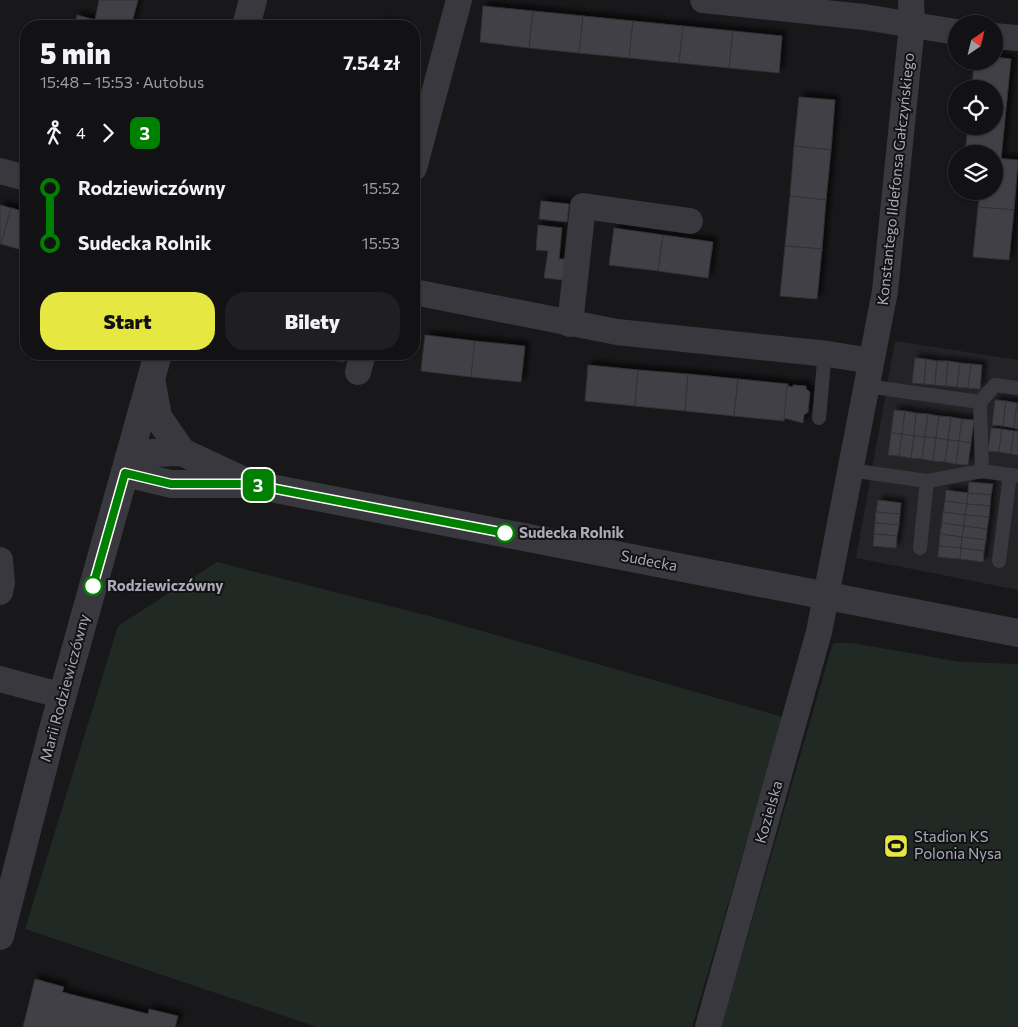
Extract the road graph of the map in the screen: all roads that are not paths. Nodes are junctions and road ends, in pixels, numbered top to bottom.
1 (253, 0) edge
2 (703, 0) edge
3 (452, 1) edge
4 (912, 12) edge
5 (248, 20) edge
6 (948, 28) edge
7 (1003, 37) edge
8 (1018, 38) edge
9 (420, 142) edge
10 (0, 171) edge
11 (20, 176) edge
12 (690, 221) dead end
13 (420, 293) edge
14 (570, 324) junction
15 (828, 354) junction
16 (155, 366) edge
17 (868, 373) junction
18 (1018, 388) edge
19 (980, 402) junction
20 (819, 418) dead end
21 (182, 452) junction
22 (127, 465) junction
23 (850, 470) junction
24 (982, 471) junction
25 (1014, 475) edge
26 (927, 481) junction
27 (250, 484) junction
28 (920, 548) dead end
29 (0, 560) edge
30 (999, 561) dead end
31 (0, 592) edge
32 (827, 596) junction
33 (1018, 633) edge
34 (0, 679) edge
35 (63, 696) junction
36 (0, 936) edge
37 (708, 1027) edge

1 - 5 street
2 - 4 street
3 - 9 street
4 - 6 street
4 - 17 street, Konstantego Ildefonsa Gałczyńskiego
7 - 8 street
10 - 11 street
12 - 14 street
13 - 14 street
14 - 15 street
15 - 17 street
15 - 20 lane
16 - 21 street
16 - 22 street, Marii Rodziewiczówny
17 - 19 lane
17 - 23 street, Konstantego Ildefonsa Gałczyńskiego
18 - 19 lane
19 - 24 lane
21 - 22 street, Sudecka
21 - 27 street, Sudecka
22 - 27 street, Sudecka
22 - 35 street, Marii Rodziewiczówny
23 - 26 lane
23 - 32 street, Konstantego Ildefonsa Gałczyńskiego
24 - 25 lane
24 - 26 lane
25 - 30 lane
26 - 28 lane
27 - 32 street, Sudecka
29 - 31 street
32 - 33 street, Sudecka
32 - 37 street, Kozielska
34 - 35 street
35 - 36 street, Marii Rodziewiczówny

